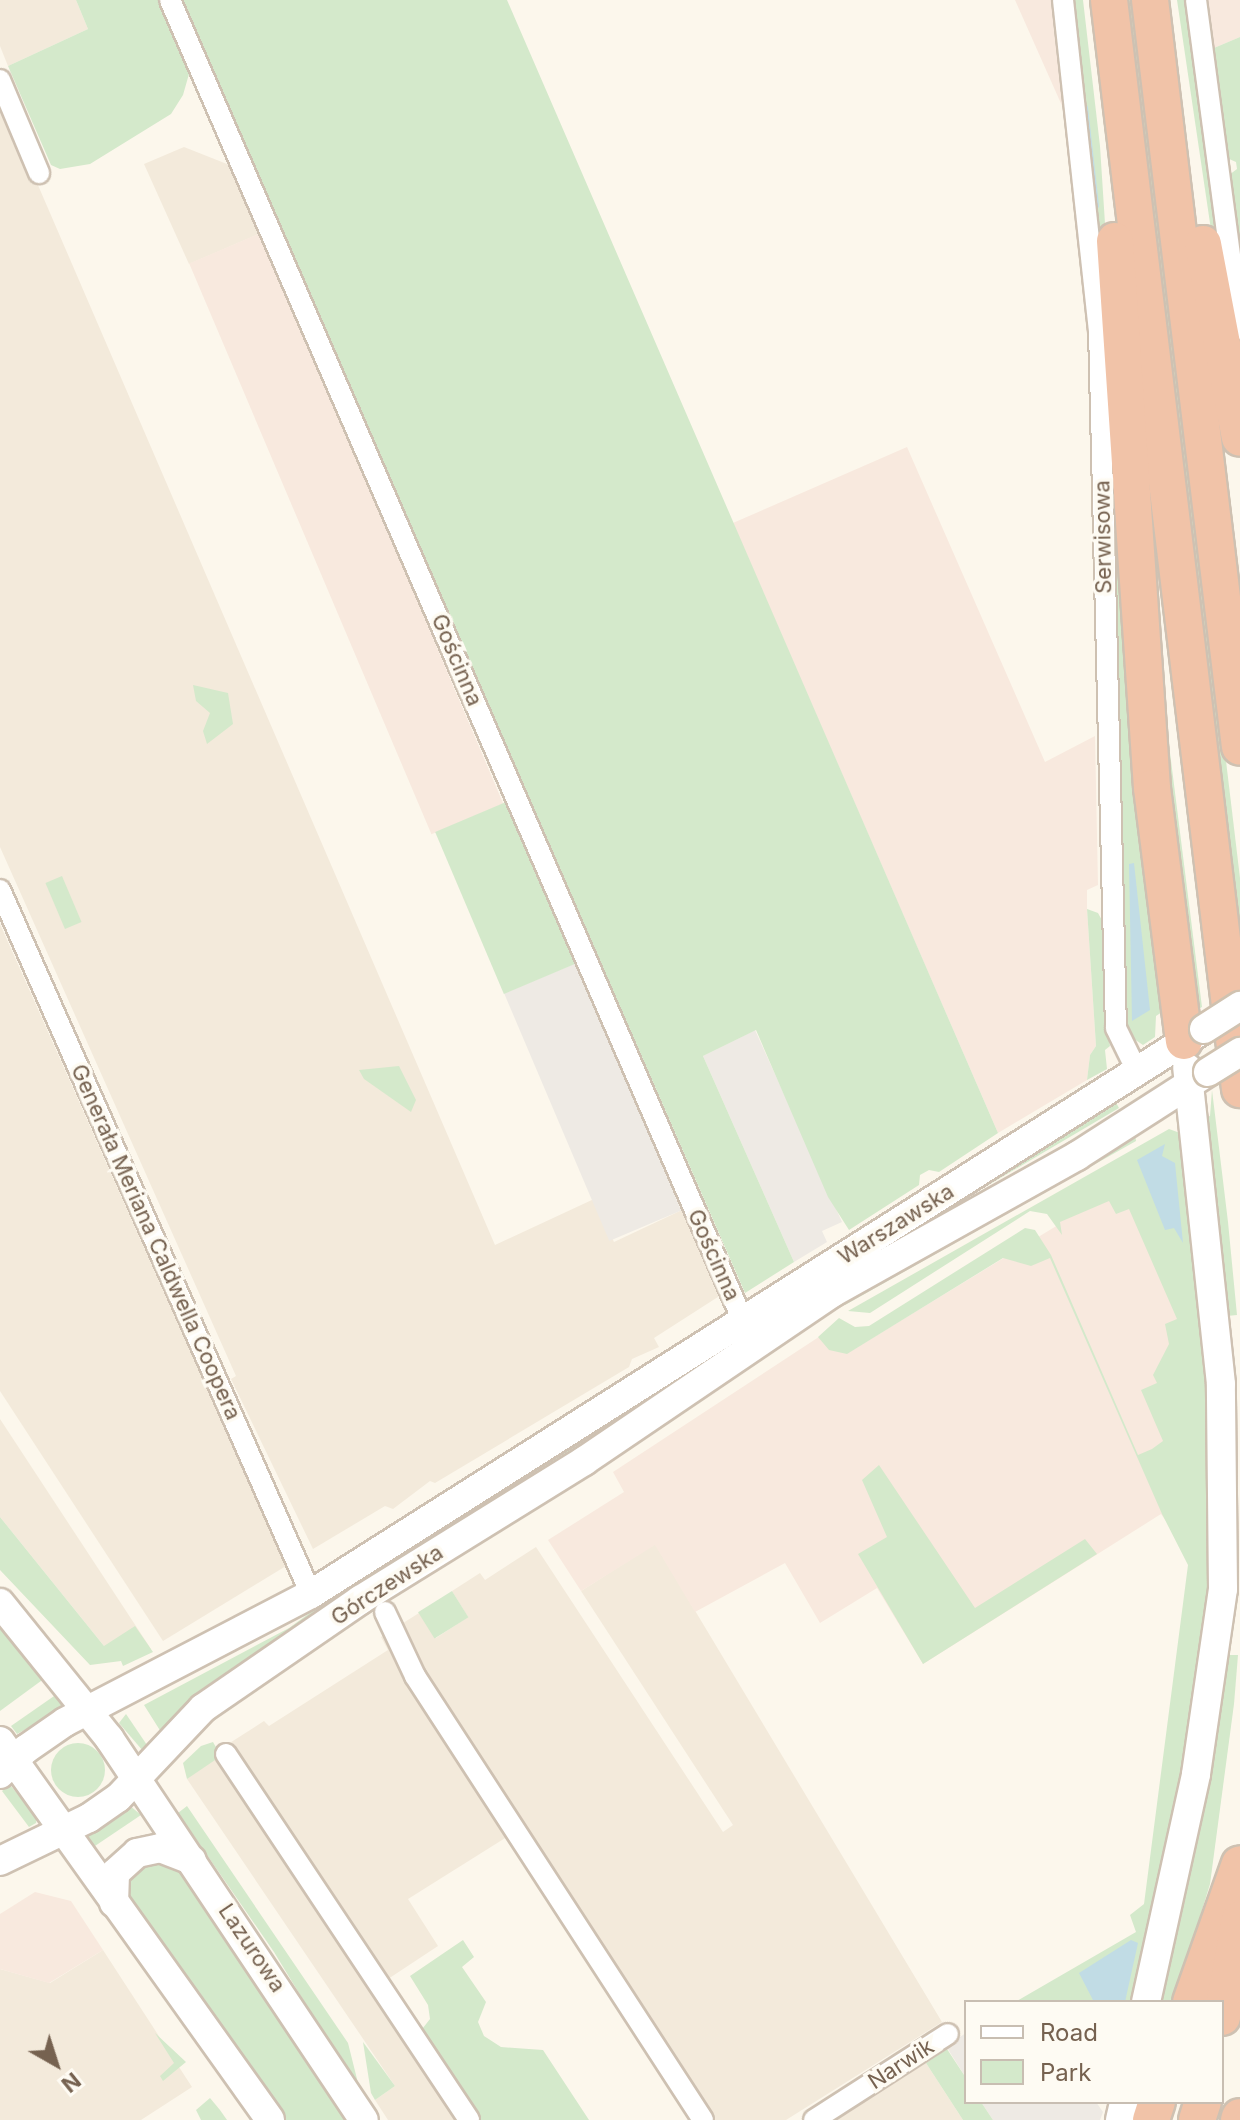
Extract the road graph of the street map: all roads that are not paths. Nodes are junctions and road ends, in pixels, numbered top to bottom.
1 (170, 0) edge
2 (1063, 0) edge
3 (1109, 0) edge
4 (1150, 0) edge
5 (1196, 0) edge
6 (0, 80) edge
7 (1119, 83) junction
8 (1160, 84) junction
9 (39, 173) dead end
10 (1240, 326) edge
11 (1240, 438) edge
12 (1240, 747) edge
13 (0, 890) edge
14 (1240, 1006) edge
15 (1194, 1035) junction
16 (1240, 1052) edge
17 (1137, 1071) junction
18 (1199, 1078) junction
19 (1240, 1089) edge
20 (743, 1321) junction
21 (655, 1413) joint
22 (552, 1443) joint
23 (311, 1594) junction
24 (0, 1603) edge
25 (385, 1612) dead end
26 (87, 1711) junction
27 (226, 1754) dead end
28 (5, 1759) edge
29 (136, 1778) junction
30 (63, 1831) junction
31 (192, 1860) junction
32 (0, 1861) edge
33 (1240, 1864) edge
34 (114, 1903) junction
35 (1240, 1920) edge
36 (1146, 2000) edge
37 (1192, 2000) edge
38 (1224, 2006) edge
39 (948, 2034) dead end
40 (270, 2120) edge
41 (364, 2120) edge
42 (469, 2120) edge
43 (703, 2120) edge
44 (814, 2120) edge

1 - 20 street, Gościnna
2 - 17 street, Serwisowa
3 - 7 highway
4 - 8 highway
5 - 10 street
6 - 9 street
7 - 15 highway
7 - 19 highway
8 - 11 highway
8 - 12 highway
13 - 23 street, Generała Meriana Caldwella Coopera
14 - 15 main road, Warszawska, bridge
15 - 17 main road, Warszawska
15 - 18 main road
16 - 18 main road, Warszawska, bridge
17 - 20 main road, Warszawska
18 - 21 main road, Warszawska
18 - 36 main road
20 - 22 main road, Warszawska
21 - 29 main road, Górczewska
22 - 23 main road, Górczewska
23 - 26 main road, Górczewska
24 - 26 main road
25 - 43 street
26 - 28 main road, Górczewska
26 - 29 main road, Lazurowa
27 - 42 street
28 - 30 main road
29 - 30 main road, Górczewska
29 - 31 main road, Lazurowa
30 - 32 main road
30 - 34 main road
31 - 34 main road
31 - 41 main road, Lazurowa
33 - 37 highway
34 - 40 main road
35 - 38 highway
39 - 44 street, Narwik

